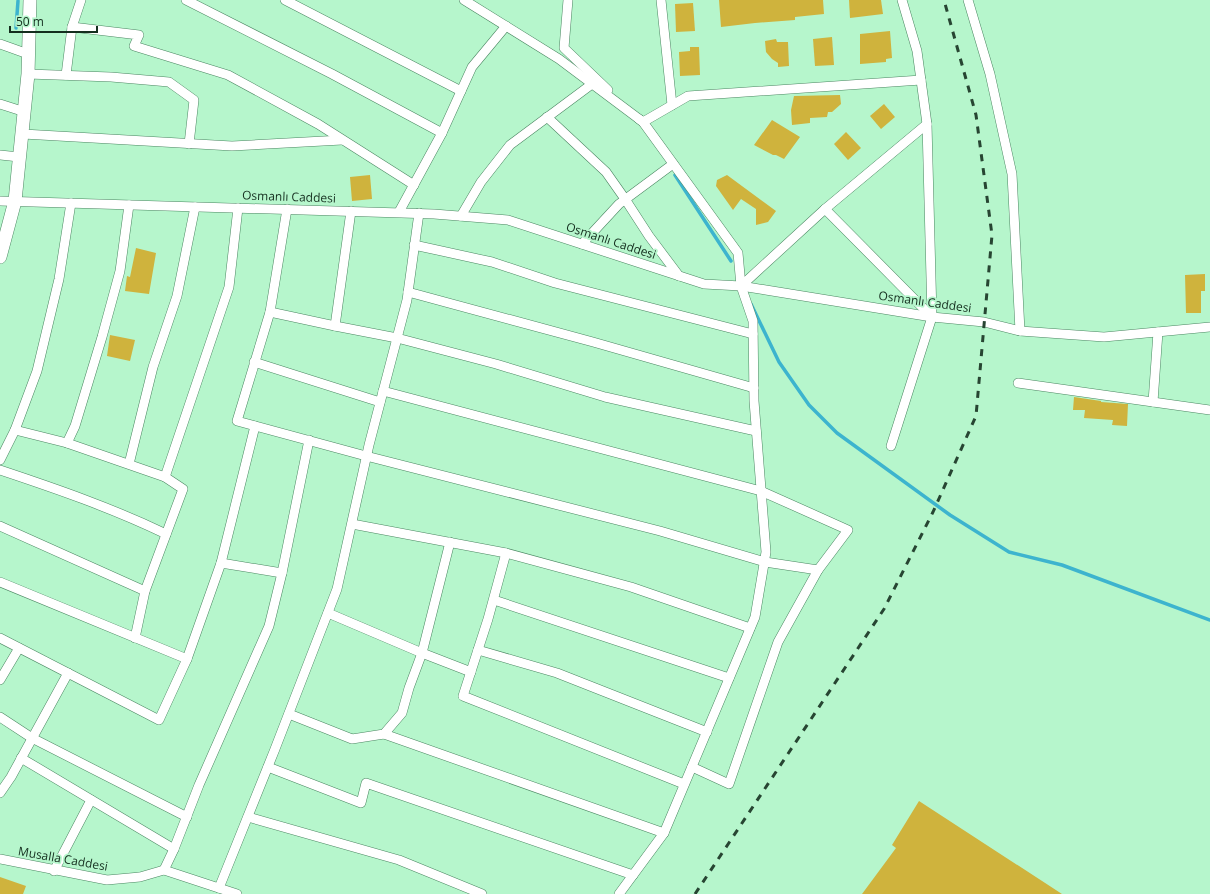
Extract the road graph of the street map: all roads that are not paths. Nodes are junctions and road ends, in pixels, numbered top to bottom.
1 (30, 0) edge
2 (81, 0) edge
3 (186, 0) edge
4 (285, 0) edge
5 (464, 0) edge
6 (568, 0) edge
7 (661, 0) edge
8 (902, 0) edge
9 (968, 0) edge
10 (506, 26) junction
11 (72, 27) junction
12 (0, 44) edge
13 (28, 54) junction
14 (28, 74) junction
15 (66, 75) junction
16 (921, 80) junction
17 (592, 84) junction
18 (461, 91) junction
19 (0, 104) edge
20 (672, 105) junction
21 (25, 112) junction
22 (547, 117) junction
23 (643, 122) junction
24 (927, 124) junction
25 (442, 133) junction
26 (23, 134) junction
27 (342, 140) junction
28 (189, 144) junction
29 (0, 154) edge
30 (19, 157) junction
31 (673, 164) junction
32 (414, 185) junction
33 (625, 199) junction
34 (0, 201) edge
35 (15, 201) junction
36 (71, 203) junction
37 (129, 205) junction
38 (195, 206) junction
39 (238, 208) junction
40 (287, 209) junction
41 (825, 209) junction
42 (351, 211) junction
43 (399, 212) junction
44 (419, 213) junction
45 (462, 216) junction
46 (582, 244) junction
47 (414, 245) junction
48 (0, 256) edge
49 (679, 276) junction
50 (741, 286) junction
51 (408, 292) junction
52 (270, 312) junction
53 (932, 317) junction
54 (335, 326) junction
55 (1210, 327) edge
56 (1020, 331) junction
57 (1158, 332) junction
58 (753, 334) junction
59 (397, 338) junction
60 (254, 362) junction
61 (1018, 384) dead end
62 (754, 388) junction
63 (383, 391) junction
64 (380, 402) junction
65 (1153, 402) junction
66 (1210, 410) edge
67 (255, 426) junction
68 (15, 430) junction
69 (756, 430) junction
70 (309, 440) junction
71 (67, 443) junction
72 (891, 446) dead end
73 (366, 456) junction
74 (0, 460) edge
75 (129, 464) junction
76 (0, 470) edge
77 (166, 477) junction
78 (761, 491) junction
79 (352, 524) junction
80 (0, 526) edge
81 (166, 534) junction
82 (450, 542) junction
83 (506, 554) junction
84 (765, 562) junction
85 (221, 563) junction
86 (818, 570) junction
87 (282, 573) junction
88 (0, 582) edge
89 (145, 591) junction
90 (494, 600) junction
91 (328, 614) junction
92 (750, 628) junction
93 (0, 638) edge
94 (136, 638) junction
95 (19, 648) junction
96 (478, 650) junction
97 (422, 653) junction
98 (187, 659) junction
99 (471, 672) junction
100 (68, 673) junction
101 (729, 678) junction
102 (0, 680) edge
103 (289, 714) junction
104 (0, 716) edge
105 (707, 732) junction
106 (384, 734) junction
107 (32, 738) junction
108 (21, 758) junction
109 (268, 767) junction
110 (692, 767) junction
111 (684, 784) junction
112 (0, 793) edge
113 (91, 800) junction
114 (187, 816) junction
115 (248, 817) junction
116 (664, 833) junction
117 (174, 850) junction
118 (0, 859) edge
119 (164, 870) junction
120 (54, 871) junction
121 (633, 875) junction
122 (219, 888) junction
123 (237, 894) edge
124 (482, 894) edge
125 (619, 894) edge

1 - 13 street
2 - 11 street
3 - 25 street
4 - 18 street
5 - 10 street
6 - 23 street
7 - 20 street
8 - 16 street
9 - 56 street
10 - 17 street
10 - 18 street
11 - 15 street
11 - 27 street
12 - 13 street
13 - 14 street
14 - 15 street
14 - 21 street
15 - 28 street
16 - 20 street
16 - 24 street
17 - 22 street
17 - 23 street
18 - 25 street
19 - 21 street
20 - 23 street
21 - 26 street
22 - 33 street
22 - 45 street
23 - 31 street
24 - 41 street
24 - 53 street
25 - 32 street
26 - 28 street
26 - 30 street
27 - 28 street
27 - 32 street
29 - 30 street
30 - 35 street
31 - 33 street
31 - 50 street
32 - 43 street
33 - 46 street
33 - 49 street
34 - 35 street, Osmanlı Caddesi
35 - 36 street, Osmanlı Caddesi
35 - 48 street
36 - 37 street, Osmanlı Caddesi
36 - 68 street
37 - 38 street, Osmanlı Caddesi
37 - 71 street
38 - 39 street, Osmanlı Caddesi
38 - 75 street
39 - 40 street, Osmanlı Caddesi
39 - 77 street
40 - 42 street, Osmanlı Caddesi
40 - 52 street
41 - 50 street
41 - 53 street
42 - 43 street, Osmanlı Caddesi
42 - 54 street
43 - 44 street, Osmanlı Caddesi
44 - 45 street, Osmanlı Caddesi
44 - 47 street
45 - 46 street, Osmanlı Caddesi
46 - 49 street, Osmanlı Caddesi
47 - 51 street
47 - 58 street
49 - 50 street, Osmanlı Caddesi
50 - 53 street, Osmanlı Caddesi
50 - 58 street
51 - 59 street
51 - 62 street
52 - 54 street
52 - 60 street
53 - 56 street, Osmanlı Caddesi
53 - 72 street
54 - 59 street
55 - 57 street, Osmanlı Caddesi
56 - 57 street, Osmanlı Caddesi
57 - 65 street
58 - 62 street
59 - 63 street
59 - 69 street
60 - 64 street
60 - 67 street
61 - 65 street
62 - 69 street
63 - 64 street
63 - 78 street
64 - 73 street
65 - 66 street
67 - 70 street
67 - 85 street
68 - 71 street
68 - 74 street
69 - 78 street
70 - 73 street
70 - 87 street
71 - 75 street
73 - 79 street
73 - 84 street
75 - 77 street
76 - 81 street
77 - 81 street
78 - 84 street
78 - 86 street
79 - 82 street
79 - 91 street
80 - 89 street
81 - 89 street
82 - 83 street
82 - 97 street
83 - 90 street
83 - 92 street
84 - 86 street
84 - 92 street
85 - 87 street
85 - 98 street
86 - 110 street
87 - 114 street
88 - 94 street
89 - 94 street
90 - 96 street
90 - 101 street
91 - 97 street
91 - 103 street
92 - 101 street
93 - 95 street
94 - 98 street
95 - 100 street
95 - 102 street
96 - 99 street
96 - 105 street
97 - 99 street
97 - 106 street
98 - 100 street
99 - 111 street
100 - 107 street
101 - 105 street
103 - 106 street
103 - 109 street
104 - 107 street
105 - 110 street
106 - 116 street
107 - 108 street
107 - 114 street
108 - 112 street
108 - 113 street
109 - 115 street
109 - 121 street
110 - 111 street
111 - 116 street
113 - 117 street
113 - 120 street
114 - 117 street
115 - 122 street
115 - 124 street
116 - 121 street
117 - 119 street
118 - 120 street, Musalla Caddesi
119 - 120 street, Musalla Caddesi
119 - 122 street
121 - 125 street
122 - 123 street

